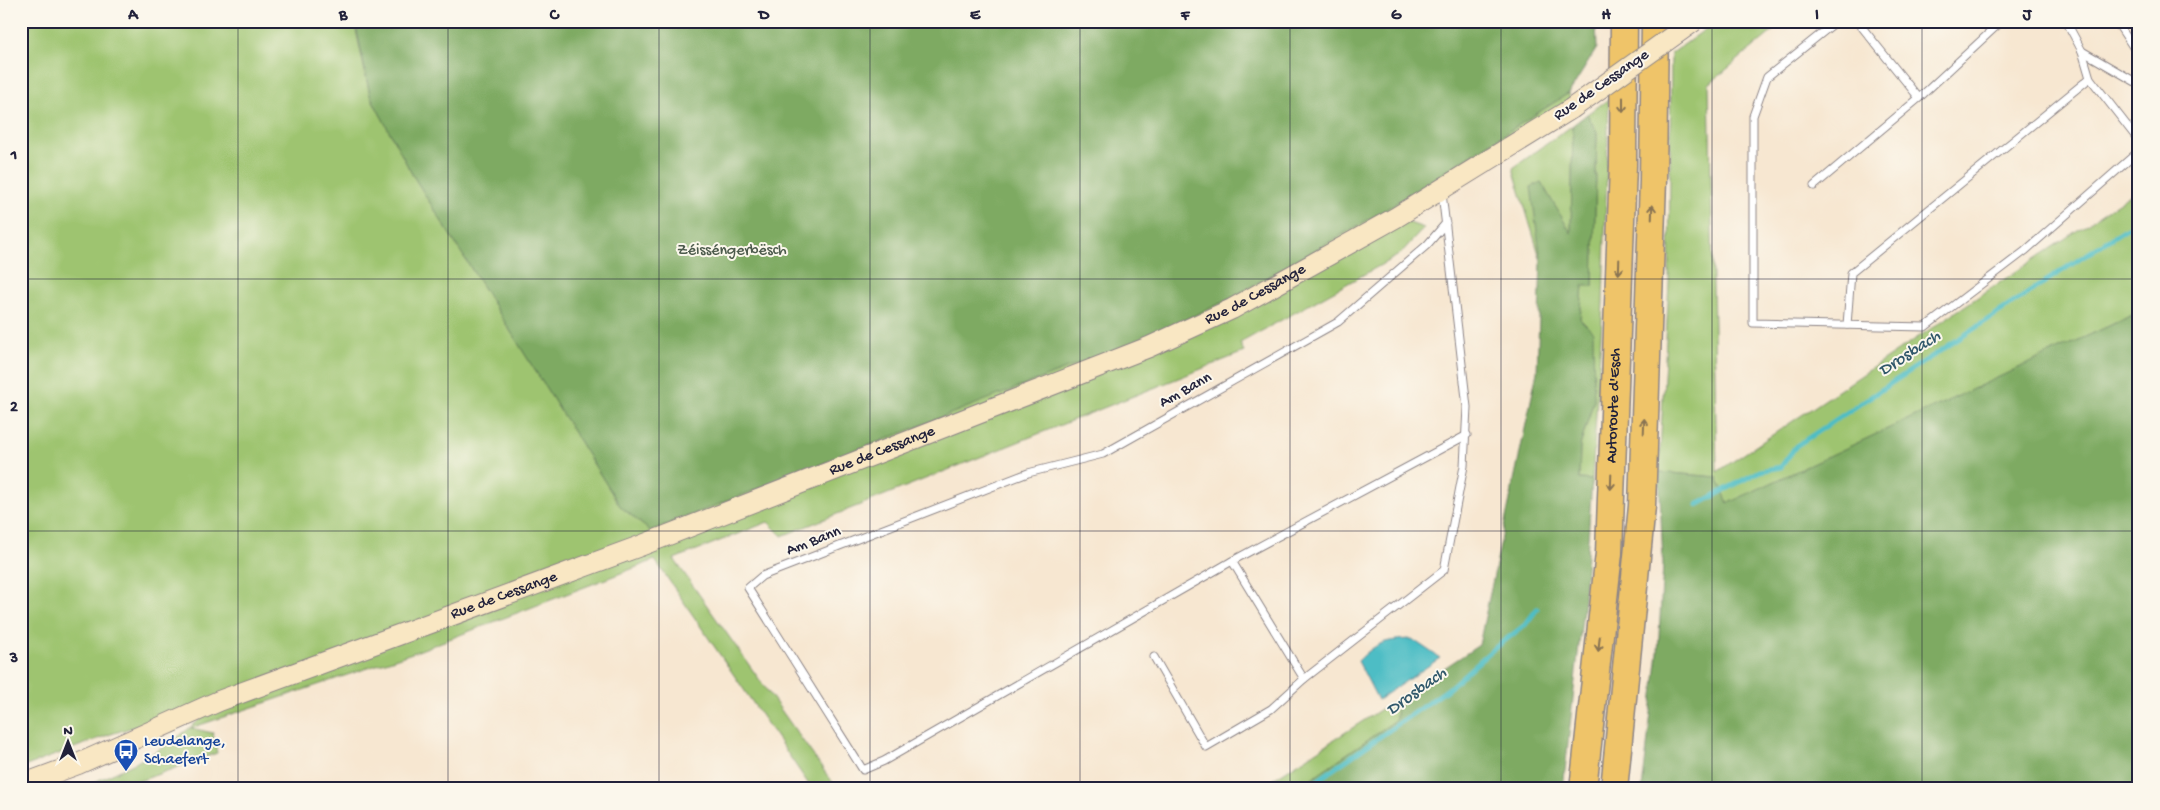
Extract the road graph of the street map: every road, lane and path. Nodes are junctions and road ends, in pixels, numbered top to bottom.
1 (1624, 21) edge
2 (1655, 21) edge
3 (1694, 21) edge
4 (1837, 21) edge
5 (1857, 21) edge
6 (2002, 21) edge
7 (2066, 21) edge
8 (2116, 21) edge
9 (2082, 51) junction
10 (2139, 56) edge
11 (2090, 78) junction
12 (2139, 84) edge
13 (1920, 98) junction
14 (2139, 141) edge
15 (2139, 151) edge
16 (1814, 186) dead end
17 (1442, 190) junction
18 (1446, 223) junction
19 (1847, 325) junction
20 (1468, 435) junction
21 (1638, 553) junction
22 (1232, 561) junction
23 (1154, 657) dead end
24 (1304, 678) junction
25 (21, 786) edge
26 (1583, 789) edge
27 (1614, 789) edge
28 (1628, 789) edge

1 -> 26 highway, Autoroute d'Esch
21 -> 2 highway, Autoroute d'Esch
3 - 17 main road, Rue de Cessange, bridge
4 - 19 lane
5 - 13 lane
6 - 13 lane
7 - 9 lane
8 - 10 lane
9 - 11 lane
9 - 12 lane
11 - 14 lane
11 - 19 lane
13 - 16 lane
15 - 19 lane
17 - 18 lane
17 - 25 main road, Rue de Cessange
18 - 20 lane
18 - 22 lane, Am Bann
20 - 22 lane, Am Bann
20 - 24 lane
21 - 27 highway, Autoroute d'Esch
21 - 28 highway
22 - 24 lane
23 - 24 lane

